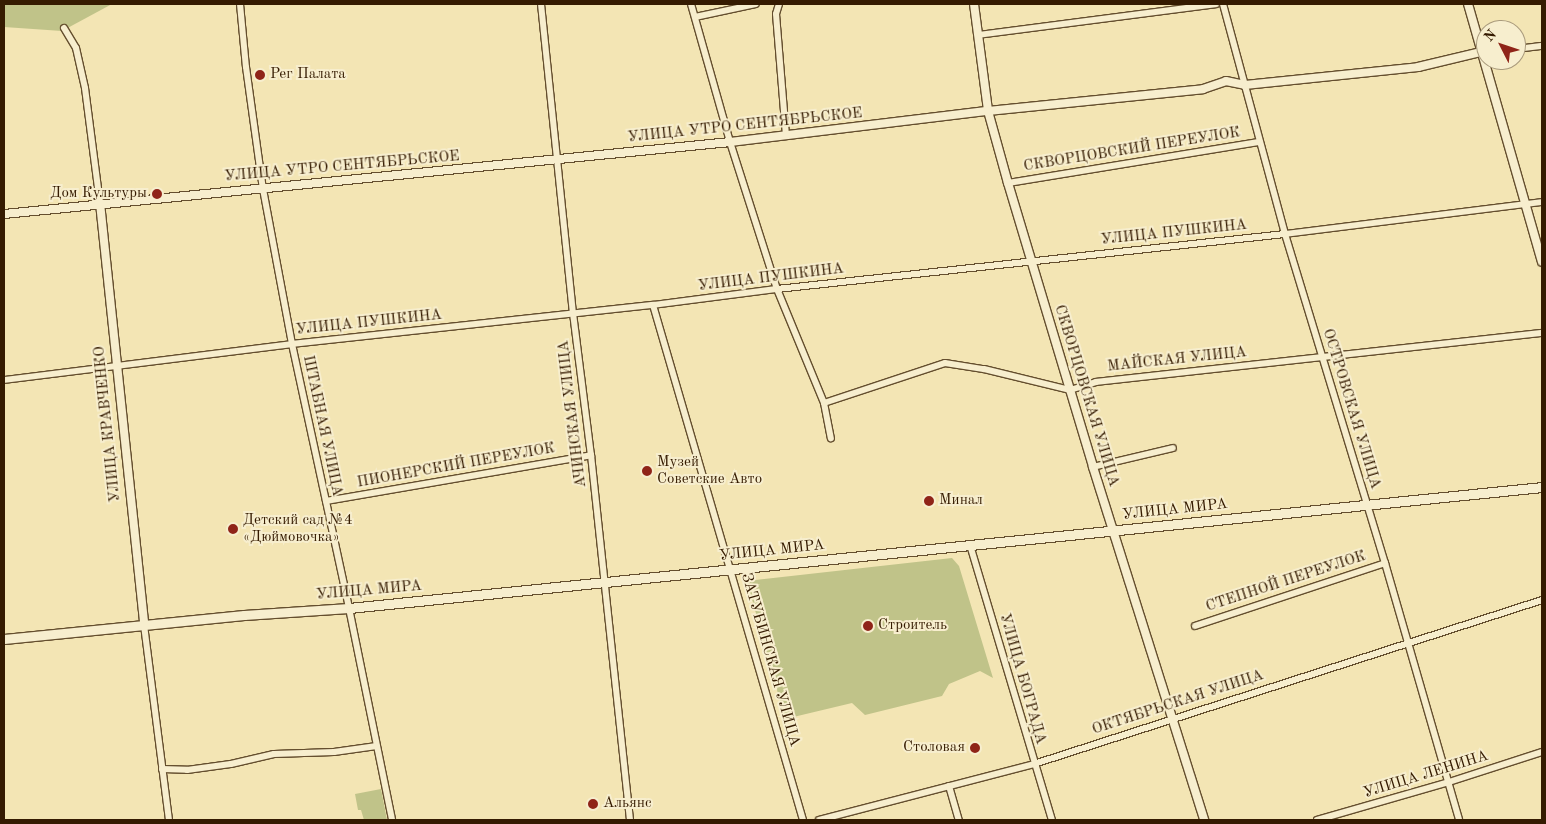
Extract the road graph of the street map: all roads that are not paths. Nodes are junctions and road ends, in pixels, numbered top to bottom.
1 (240, 4) edge
2 (541, 4) edge
3 (691, 4) edge
4 (756, 4) edge
5 (779, 4) edge
6 (974, 4) edge
7 (1216, 4) edge
8 (1223, 4) edge
9 (1468, 4) edge
10 (695, 17) junction
11 (64, 28) dead end
12 (1476, 30) edge
13 (978, 35) junction
14 (1542, 46) edge
15 (1526, 48) edge
16 (1476, 54) edge
17 (1488, 70) edge
18 (1245, 85) junction
19 (988, 111) junction
20 (786, 135) junction
21 (730, 142) junction
22 (1259, 142) junction
23 (556, 160) junction
24 (1008, 183) junction
25 (263, 189) junction
26 (1542, 202) edge
27 (100, 204) junction
28 (1525, 204) junction
29 (4, 214) edge
30 (1285, 234) junction
31 (1030, 261) junction
32 (1542, 262) edge
33 (777, 289) junction
34 (653, 305) junction
35 (573, 313) junction
36 (1542, 333) edge
37 (292, 344) junction
38 (1323, 357) junction
39 (115, 367) junction
40 (4, 380) edge
41 (1070, 390) junction
42 (824, 403) junction
43 (831, 438) dead end
44 (1173, 448) dead end
45 (591, 455) junction
46 (1093, 466) junction
47 (1542, 487) edge
48 (326, 501) junction
49 (1368, 505) junction
50 (1114, 530) junction
51 (970, 545) junction
52 (1385, 563) junction
53 (731, 569) junction
54 (604, 582) junction
55 (1542, 600) edge
56 (349, 608) junction
57 (144, 625) junction
58 (1195, 626) dead end
59 (4, 639) edge
60 (1407, 642) junction
61 (1171, 718) junction
62 (377, 746) junction
63 (1542, 752) edge
64 (1034, 764) junction
65 (162, 770) junction
66 (1449, 782) junction
67 (949, 786) junction
68 (169, 820) edge
69 (392, 820) edge
70 (630, 820) edge
71 (804, 820) edge
72 (819, 820) edge
73 (959, 820) edge
74 (1052, 820) edge
75 (1204, 820) edge
76 (1317, 820) edge
77 (1459, 820) edge

1 - 25 street, ШТАБНАЯ УЛИЦА
2 - 23 street, АЧИНСКАЯ УЛИЦА
3 - 10 street
4 - 10 street
5 - 20 street
6 - 13 street, СКВОРЦОВСКАЯ УЛИЦА
7 - 13 street
8 - 18 street, ОСТРОВСКАЯ УЛИЦА
9 - 12 street
10 - 21 street
11 - 27 street, УЛИЦА КРАВЧЕНКО
13 - 19 street, СКВОРЦОВСКАЯ УЛИЦА
14 - 15 street
16 - 18 street, УЛИЦА УТРО СЕНТЯБРЬСКОЕ
17 - 28 street
18 - 19 street, УЛИЦА УТРО СЕНТЯБРЬСКОЕ
18 - 22 street, ОСТРОВСКАЯ УЛИЦА
19 - 20 street, УЛИЦА УТРО СЕНТЯБРЬСКОЕ
19 - 24 street, СКВОРЦОВСКАЯ УЛИЦА
20 - 21 street, УЛИЦА УТРО СЕНТЯБРЬСКОЕ
21 - 23 street, УЛИЦА УТРО СЕНТЯБРЬСКОЕ
21 - 33 street
22 - 24 street, СКВОРЦОВСКИЙ ПЕРЕУЛОК
22 - 30 street, ОСТРОВСКАЯ УЛИЦА
23 - 25 street, УЛИЦА УТРО СЕНТЯБРЬСКОЕ
23 - 35 street, АЧИНСКАЯ УЛИЦА
24 - 31 street, СКВОРЦОВСКАЯ УЛИЦА
25 - 27 street, УЛИЦА УТРО СЕНТЯБРЬСКОЕ
25 - 37 street, ШТАБНАЯ УЛИЦА
26 - 28 street, УЛИЦА ПУШКИНА
27 - 29 street, УЛИЦА УТРО СЕНТЯБРЬСКОЕ
27 - 39 street, УЛИЦА КРАВЧЕНКО
28 - 30 street, УЛИЦА ПУШКИНА
28 - 32 street
30 - 31 street, УЛИЦА ПУШКИНА
30 - 38 street, ОСТРОВСКАЯ УЛИЦА
31 - 33 street, УЛИЦА ПУШКИНА
31 - 41 street, СКВОРЦОВСКАЯ УЛИЦА
33 - 34 street, УЛИЦА ПУШКИНА
33 - 42 street
34 - 35 street, УЛИЦА ПУШКИНА
34 - 53 street, ЗАТУБИНСКАЯ УЛИЦА
35 - 37 street, УЛИЦА ПУШКИНА
35 - 45 street, АЧИНСКАЯ УЛИЦА
36 - 38 street, МАЙСКАЯ УЛИЦА
37 - 39 street, УЛИЦА ПУШКИНА
37 - 48 street, ШТАБНАЯ УЛИЦА
38 - 41 street, МАЙСКАЯ УЛИЦА
38 - 49 street, ОСТРОВСКАЯ УЛИЦА
39 - 40 street, УЛИЦА ПУШКИНА
39 - 57 street, УЛИЦА КРАВЧЕНКО
41 - 42 street
41 - 46 street, СКВОРЦОВСКАЯ УЛИЦА
42 - 43 street
44 - 46 street
45 - 48 street, ПИОНЕРСКИЙ ПЕРЕУЛОК
45 - 54 street, АЧИНСКАЯ УЛИЦА
46 - 50 street, СКВОРЦОВСКАЯ УЛИЦА
47 - 49 main road, УЛИЦА МИРА
48 - 56 street, ШТАБНАЯ УЛИЦА
49 - 50 main road, УЛИЦА МИРА
49 - 52 street, ОСТРОВСКАЯ УЛИЦА
50 - 51 main road, УЛИЦА МИРА
50 - 61 street, СКВОРЦОВСКАЯ УЛИЦА
51 - 53 main road, УЛИЦА МИРА
51 - 64 street, УЛИЦА БОГРАДА
52 - 58 street, СТЕПНОЙ ПЕРЕУЛОК
52 - 60 street, ОСТРОВСКАЯ УЛИЦА
53 - 54 main road, УЛИЦА МИРА
53 - 71 street, ЗАТУБИНСКАЯ УЛИЦА
54 - 56 main road, УЛИЦА МИРА
54 - 70 street, АЧИНСКАЯ УЛИЦА
55 - 60 street, ОКТЯБРЬСКАЯ УЛИЦА
56 - 57 main road, УЛИЦА МИРА
56 - 62 street, ШТАБНАЯ УЛИЦА
57 - 59 main road, УЛИЦА МИРА
57 - 65 street, УЛИЦА КРАВЧЕНКО
60 - 61 street, ОКТЯБРЬСКАЯ УЛИЦА
60 - 66 street, ОСТРОВСКАЯ УЛИЦА
61 - 64 street, ОКТЯБРЬСКАЯ УЛИЦА
61 - 75 street, СКВОРЦОВСКАЯ УЛИЦА
62 - 65 street
62 - 69 street, ШТАБНАЯ УЛИЦА
63 - 66 street, УЛИЦА ЛЕНИНА
64 - 67 street, ОКТЯБРЬСКАЯ УЛИЦА
64 - 74 street, УЛИЦА БОГРАДА
65 - 68 street, УЛИЦА КРАВЧЕНКО
66 - 76 street, УЛИЦА ЛЕНИНА
66 - 77 street, ОСТРОВСКАЯ УЛИЦА
67 - 72 street, ОКТЯБРЬСКАЯ УЛИЦА
67 - 73 street

